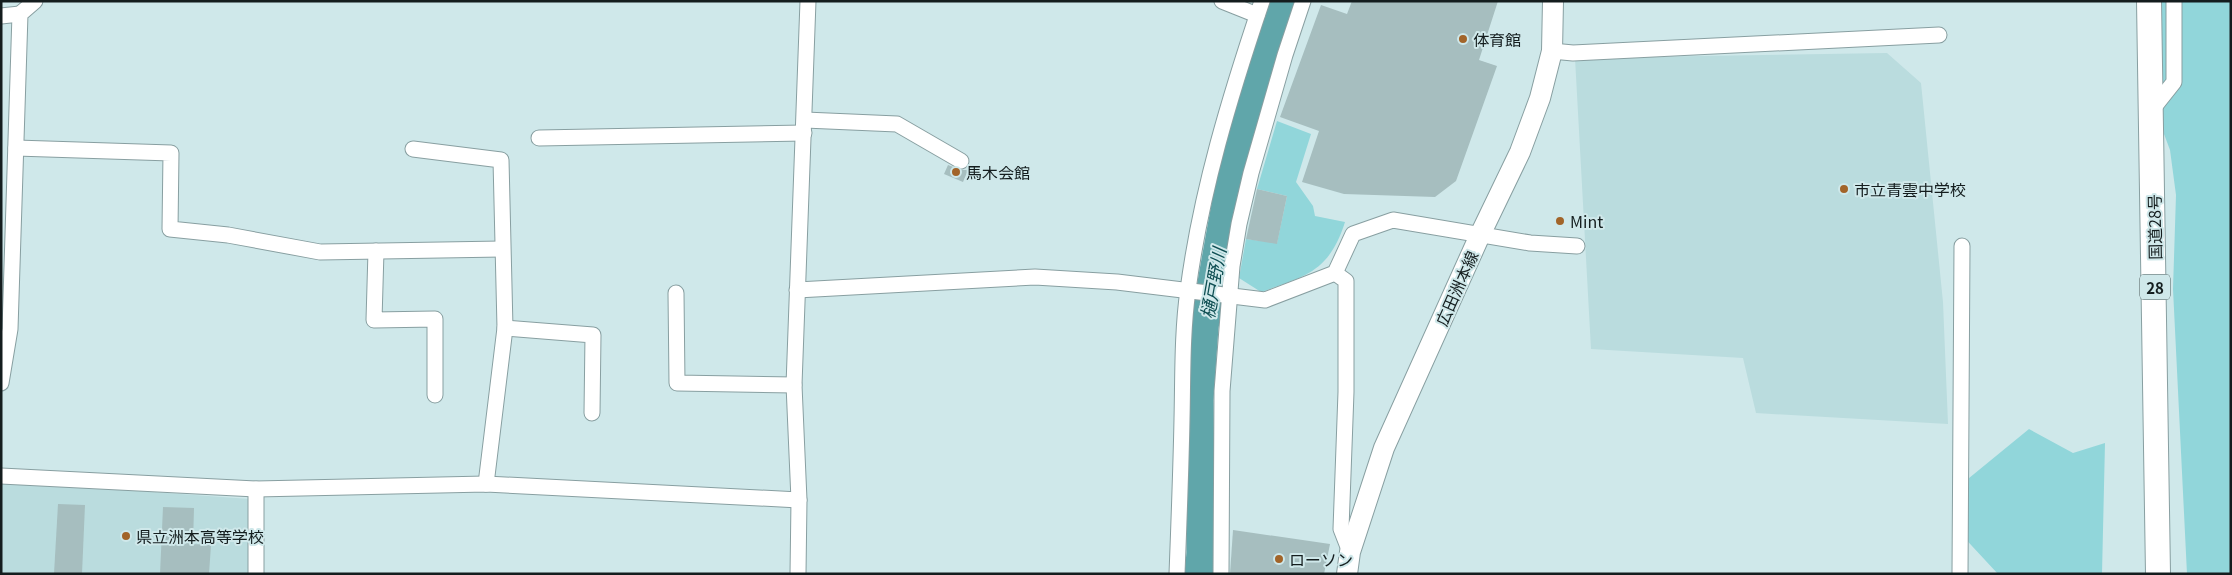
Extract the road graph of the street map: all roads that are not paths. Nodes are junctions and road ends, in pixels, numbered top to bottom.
1 (35, 1) edge
2 (808, 1) edge
3 (1222, 1) edge
4 (1303, 1) edge
5 (1553, 1) edge
6 (2149, 1) edge
7 (2174, 1) edge
8 (1259, 8) edge
9 (20, 14) junction
10 (1, 16) edge
11 (1940, 35) dead end
12 (1552, 51) junction
13 (2151, 111) junction
14 (805, 126) junction
15 (538, 138) dead end
16 (16, 148) junction
17 (413, 149) dead end
18 (961, 162) dead end
19 (8, 173) edge
20 (1480, 235) junction
21 (1577, 246) dead end
22 (1962, 246) dead end
23 (502, 249) junction
24 (376, 251) junction
25 (1335, 273) junction
26 (797, 290) junction
27 (1188, 292) junction
28 (676, 293) dead end
29 (1231, 296) junction
30 (504, 328) junction
31 (1, 384) edge
32 (794, 385) junction
33 (435, 395) dead end
34 (592, 413) dead end
35 (1, 476) edge
36 (486, 484) junction
37 (256, 489) junction
38 (799, 500) junction
39 (1350, 552) junction
40 (256, 574) edge
41 (798, 574) edge
42 (1177, 574) edge
43 (1222, 574) edge
44 (1347, 574) edge
45 (1960, 574) edge
46 (2158, 574) edge

1 - 9 street
2 - 14 street
3 - 8 street
4 - 29 street
5 - 12 main road, 広田洲本線
6 - 13 highway, 国道28号 / 28
7 - 13 street
8 - 27 street
9 - 10 street
9 - 16 street
11 - 12 street
12 - 20 main road, 広田洲本線
13 - 46 highway, 国道28号 / 28
14 - 15 street
14 - 18 street
14 - 26 street
16 - 19 street
16 - 24 street
17 - 23 street
19 - 31 street
20 - 21 street
20 - 25 street
20 - 39 main road, 広田洲本線
22 - 45 street
23 - 24 street
23 - 30 street
24 - 33 street
25 - 29 street
25 - 39 street
26 - 27 street
26 - 32 street
27 - 29 street
27 - 42 street
28 - 32 street
29 - 43 street
30 - 34 street
30 - 36 street
32 - 38 street
35 - 37 street
36 - 37 street
36 - 38 street
37 - 40 street
38 - 41 street
39 - 44 main road, 広田洲本線

